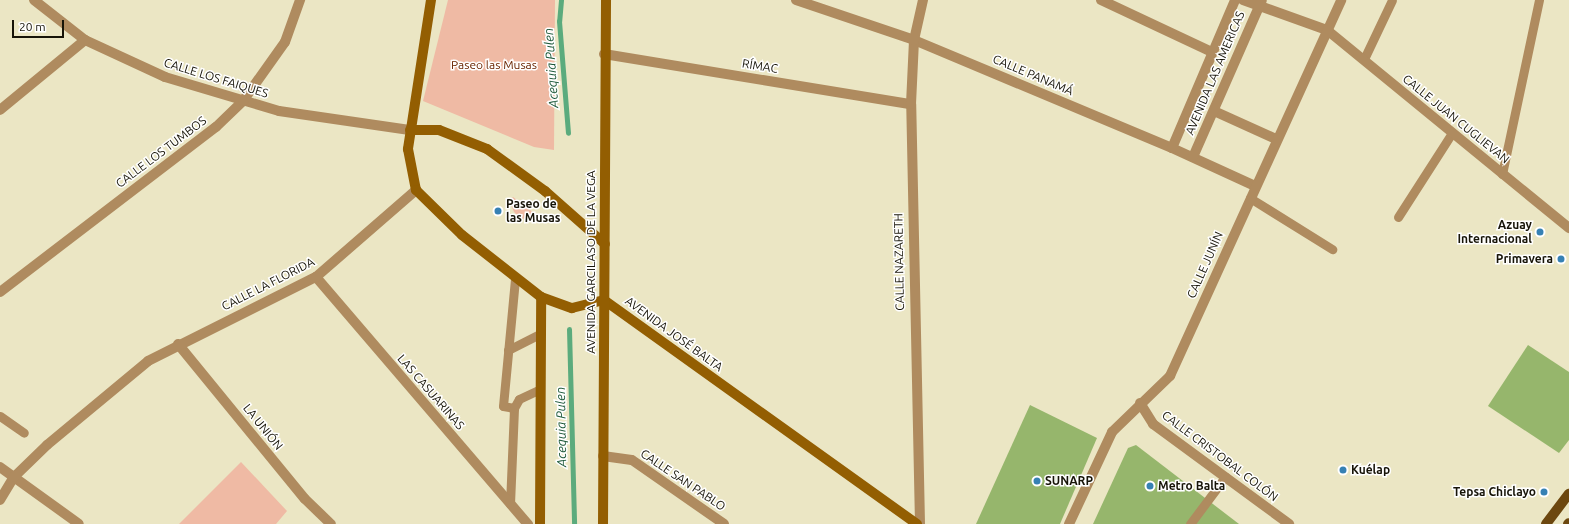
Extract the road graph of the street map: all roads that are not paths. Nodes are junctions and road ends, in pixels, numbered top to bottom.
1 (34, 0) edge
2 (300, 0) edge
3 (431, 0) edge
4 (606, 0) edge
5 (796, 0) edge
6 (923, 0) edge
7 (1101, 0) edge
8 (1235, 0) edge
9 (1243, 0) edge
10 (1341, 0) edge
11 (1392, 0) edge
12 (1539, 0) edge
13 (1260, 3) edge
14 (825, 4) edge
15 (1327, 30) junction
16 (84, 40) junction
17 (914, 40) junction
18 (1212, 52) junction
19 (604, 54) junction
20 (1364, 59) junction
21 (243, 101) junction
22 (911, 104) junction
23 (0, 110) edge
24 (1214, 111) junction
25 (410, 130) junction
26 (1452, 133) junction
27 (1276, 139) junction
28 (1172, 148) junction
29 (1193, 157) junction
30 (1502, 174) junction
31 (1255, 186) junction
32 (416, 190) junction
33 (1250, 198) junction
34 (1398, 217) dead end
35 (1569, 228) edge
36 (605, 244) junction
37 (1332, 249) dead end
38 (316, 277) junction
39 (515, 278) junction
40 (0, 292) edge
41 (541, 296) junction
42 (604, 300) junction
43 (540, 334) junction
44 (178, 344) junction
45 (508, 350) junction
46 (540, 389) junction
47 (1140, 403) junction
48 (514, 408) junction
49 (0, 416) edge
50 (24, 433) dead end
51 (603, 456) junction
52 (0, 467) edge
53 (14, 477) junction
54 (1225, 477) junction
55 (1569, 494) edge
56 (0, 500) edge
57 (510, 504) junction
58 (79, 524) edge
59 (331, 524) edge
60 (528, 524) edge
61 (540, 524) edge
62 (604, 524) edge
63 (724, 524) edge
64 (917, 524) edge
65 (920, 524) edge
66 (1069, 524) edge
67 (1190, 524) edge
68 (1289, 524) edge
69 (1546, 524) edge

1 - 16 street, CALLE LOS FAIQUES
2 - 21 street, CALLE LOS TUMBOS
3 - 25 street
4 - 19 street, AVENIDA GARCILASO DE LA VEGA
5 - 14 street, CALLE PANAMÁ
6 - 17 street, CALLE NAZARETH
7 - 18 street
8 - 18 street, AVENIDA LAS AMERICAS
9 - 13 street, CALLE JUAN CUGLIEVAN
10 - 15 street, CALLE JUNÍN
11 - 20 lane
12 - 30 lane
13 - 15 street, CALLE JUAN CUGLIEVAN
13 - 24 street, AVENIDA LAS AMERICAS
14 - 17 street, CALLE PANAMÁ
15 - 20 street, CALLE JUAN CUGLIEVAN
15 - 27 street, CALLE JUNÍN
16 - 21 street, CALLE LOS FAIQUES
16 - 23 street
17 - 22 street, CALLE NAZARETH
17 - 28 street, CALLE PANAMÁ
18 - 28 street, AVENIDA LAS AMERICAS
19 - 22 street, RÍMAC
19 - 36 street, AVENIDA GARCILASO DE LA VEGA
20 - 26 street, CALLE JUAN CUGLIEVAN
21 - 25 street, CALLE LOS FAIQUES
21 - 40 street, CALLE LOS TUMBOS
22 - 65 street, CALLE NAZARETH
24 - 27 street
24 - 29 street, AVENIDA LAS AMERICAS
25 - 32 street
25 - 36 street
26 - 30 street, CALLE JUAN CUGLIEVAN
26 - 34 lane
27 - 31 street, CALLE JUNÍN
28 - 29 street, CALLE PANAMÁ
29 - 31 street, CALLE PANAMÁ
30 - 35 street, CALLE JUAN CUGLIEVAN
31 - 33 street, CALLE JUNÍN
32 - 38 street, CALLE LA FLORIDA
32 - 39 street
33 - 37 lane
33 - 47 street, CALLE JUNÍN
36 - 42 street, AVENIDA GARCILASO DE LA VEGA
38 - 44 street, CALLE LA FLORIDA
38 - 57 street, LAS CASUARINAS
39 - 41 street
39 - 45 lane
41 - 42 street
41 - 43 street
42 - 51 street, AVENIDA GARCILASO DE LA VEGA
42 - 64 street, AVENIDA JOSÉ BALTA
43 - 45 lane
43 - 46 street
44 - 53 street, CALLE LA FLORIDA
44 - 59 street, LA UNIÓN
45 - 48 lane
46 - 48 lane
46 - 61 street
47 - 54 street, CALLE CRISTOBAL COLÓN
47 - 66 street, CALLE JUNÍN
48 - 57 lane
49 - 50 lane
51 - 62 street, AVENIDA GARCILASO DE LA VEGA
51 - 63 street, CALLE SAN PABLO
52 - 53 street
53 - 56 street, CALLE LA FLORIDA
53 - 58 street
54 - 67 lane
54 - 68 street, CALLE CRISTOBAL COLÓN
55 - 69 main road
57 - 60 street, LAS CASUARINAS

